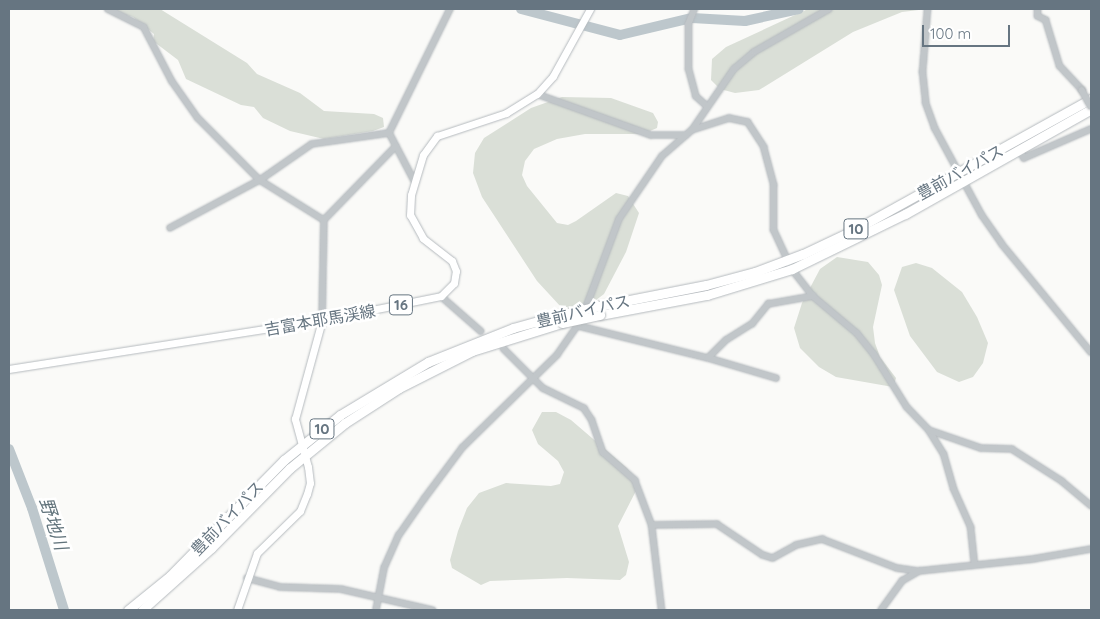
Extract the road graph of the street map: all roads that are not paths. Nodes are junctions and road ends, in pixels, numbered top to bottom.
1 (108, 9) edge
2 (450, 9) edge
3 (590, 9) edge
4 (829, 9) edge
5 (928, 9) edge
6 (1038, 9) edge
7 (694, 10) edge
8 (537, 94) junction
9 (1091, 99) edge
10 (706, 105) junction
11 (1091, 108) edge
12 (1091, 129) edge
13 (692, 130) junction
14 (389, 133) junction
15 (686, 135) junction
16 (396, 146) junction
17 (1020, 150) junction
18 (962, 176) junction
19 (260, 180) junction
20 (414, 181) junction
21 (324, 220) junction
22 (170, 228) dead end
23 (789, 260) junction
24 (792, 269) junction
25 (441, 296) junction
26 (813, 296) junction
27 (600, 311) junction
28 (561, 319) junction
29 (322, 320) junction
30 (579, 326) junction
31 (481, 331) dead end
32 (504, 348) dead end
33 (1091, 352) edge
34 (708, 358) junction
35 (9, 369) edge
36 (776, 378) dead end
37 (534, 379) junction
38 (929, 430) junction
39 (301, 446) junction
40 (304, 455) junction
41 (1091, 505) edge
42 (652, 525) junction
43 (1091, 549) edge
44 (975, 563) junction
45 (919, 571) junction
46 (247, 578) junction
47 (377, 598) junction
48 (128, 610) edge
49 (142, 610) edge
50 (237, 610) edge
51 (376, 610) edge
52 (433, 610) edge
53 (662, 610) edge
54 (881, 610) edge

1 - 19 street
2 - 14 street
3 - 8 main road
4 - 10 street
5 - 18 street
6 - 11 street, bridge
7 - 10 street
8 - 15 street
8 - 20 main road
9 - 18 highway, 豊前バイパス / 10
10 - 13 street
11 - 17 highway, 豊前バイパス / 10
12 - 17 street
13 - 15 street
13 - 23 street
14 - 16 street
14 - 19 street
15 - 30 street
16 - 20 street
16 - 21 street
17 - 18 highway, 豊前バイパス / 10
18 - 23 highway, 豊前バイパス / 10
18 - 24 highway, 豊前バイパス / 10
18 - 33 street
19 - 21 street
19 - 22 street
20 - 25 main road
21 - 29 street
23 - 24 street
23 - 27 highway, 豊前バイパス / 10
24 - 26 street
24 - 27 highway, 豊前バイパス / 10
25 - 29 main road, 吉富本耶馬渓線 / 16
25 - 31 street
26 - 34 street
26 - 38 street
27 - 28 highway, 豊前バイパス / 10, bridge
28 - 39 highway, 豊前バイパス / 10
28 - 40 highway, 豊前バイパス / 10
29 - 35 main road, 吉富本耶馬渓線 / 16
29 - 39 main road
30 - 34 street
30 - 37 street
32 - 37 street
34 - 36 street
37 - 42 street
37 - 47 street
38 - 41 street
38 - 44 street
39 - 40 main road
39 - 48 highway, 豊前バイパス / 10
40 - 46 main road
40 - 49 highway, 豊前バイパス / 10
42 - 45 street
42 - 53 street
43 - 44 street
44 - 45 street
45 - 54 street
46 - 47 street
46 - 50 main road
47 - 51 street
47 - 52 street

